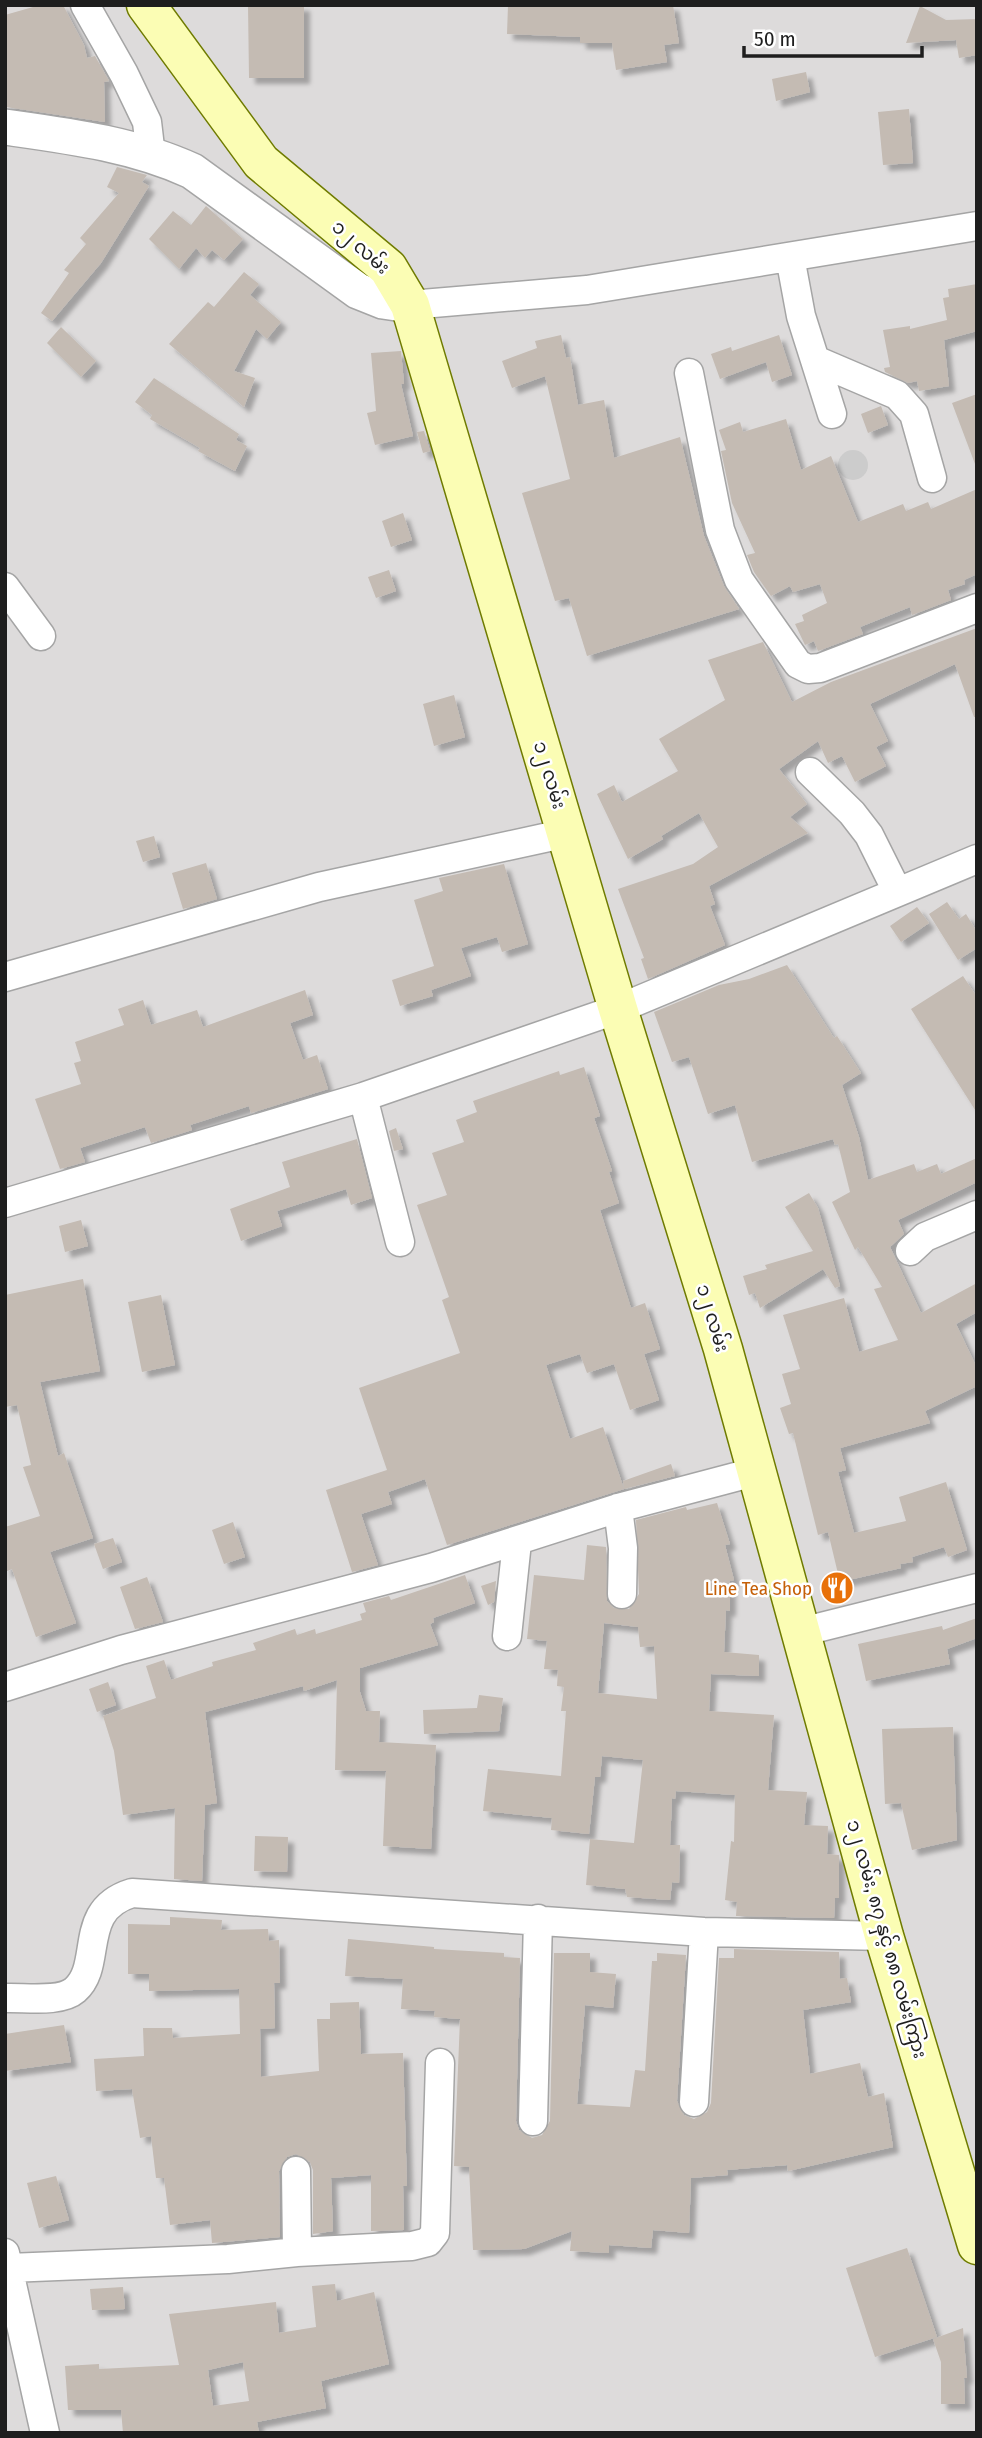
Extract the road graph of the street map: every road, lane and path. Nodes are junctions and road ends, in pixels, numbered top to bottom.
1 (85, 5) edge
2 (146, 5) edge
3 (5, 127) edge
4 (151, 156) junction
5 (977, 226) edge
6 (790, 257) junction
7 (410, 305) junction
8 (815, 360) junction
9 (689, 373) dead end
10 (832, 414) dead end
11 (932, 478) dead end
12 (5, 587) edge
13 (977, 608) edge
14 (41, 636) dead end
15 (810, 772) dead end
16 (567, 833) junction
17 (977, 859) edge
18 (897, 891) junction
19 (5, 977) edge
20 (618, 1009) junction
21 (363, 1097) junction
22 (5, 1203) edge
23 (977, 1215) edge
24 (400, 1242) dead end
25 (910, 1251) dead end
26 (758, 1471) junction
27 (618, 1508) junction
28 (517, 1542) junction
29 (977, 1588) edge
30 (622, 1594) dead end
31 (801, 1632) junction
32 (507, 1636) dead end
33 (5, 1687) edge
34 (538, 1919) junction
35 (704, 1932) junction
36 (884, 1936) junction
37 (5, 1998) edge
38 (440, 2063) dead end
39 (694, 2102) dead end
40 (533, 2121) dead end
41 (296, 2171) dead end
42 (977, 2245) edge
43 (297, 2252) junction
44 (7, 2260) edge
45 (45, 2433) edge

1 - 4 street
2 - 7 main road, ၁၂ လမ်း
3 - 4 street
4 - 7 street
5 - 6 street
6 - 7 street
6 - 8 street
7 - 16 main road, ၁၂ လမ်း
8 - 10 street
8 - 11 street
9 - 13 street
12 - 14 street
15 - 18 street
16 - 19 street
16 - 20 main road, ၁၂ လမ်း
17 - 18 street
18 - 20 street
20 - 21 street
20 - 26 main road, ၁၂ လမ်း
21 - 22 street
21 - 24 street
23 - 25 street
26 - 27 street
26 - 31 main road, ၁၂ လမ်း
27 - 28 street
27 - 30 street
28 - 32 street
28 - 33 street
29 - 31 street
31 - 36 main road, ၁၂ လမ်း, ၈၇ နှင့် ၈၈ လမ်းကြား
34 - 35 street
34 - 37 street
34 - 40 street
35 - 36 street
35 - 39 street
36 - 42 main road, ၁၂ လမ်း, ၈၇ နှင့် ၈၈ လမ်းကြား
38 - 43 street
41 - 43 street
43 - 44 street
44 - 45 street

